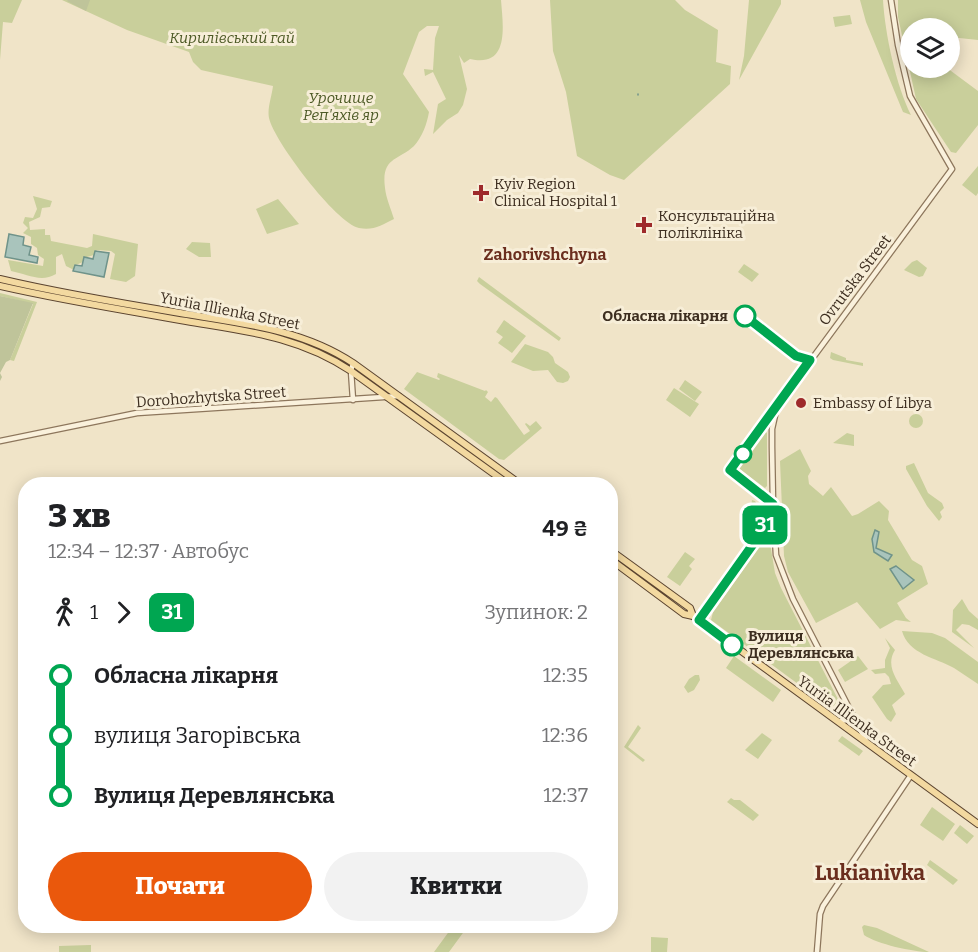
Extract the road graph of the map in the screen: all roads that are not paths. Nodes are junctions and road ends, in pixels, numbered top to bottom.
1 (891, 0) edge
2 (0, 279) edge
3 (0, 286) edge
4 (352, 367) junction
5 (399, 396) junction
6 (390, 398) junction
7 (353, 400) junction
8 (778, 405) junction
9 (0, 441) edge
10 (498, 477) edge
11 (510, 477) edge
12 (773, 504) junction
13 (773, 512) junction
14 (618, 556) edge
15 (618, 565) edge
16 (693, 615) junction
17 (699, 620) junction
18 (850, 711) junction
19 (837, 722) junction
20 (868, 745) junction
21 (911, 775) junction
22 (978, 824) edge
23 (817, 952) edge

1 - 8 street, Ovrutska Street
2 - 4 main road, Yuriia Illienka Street
3 - 4 main road, Yuriia Illienka Street
4 - 5 main road, Yuriia Illienka Street
4 - 6 main road, Yuriia Illienka Street
4 - 7 street
5 - 6 street, Dorohozhytska Street
5 - 11 main road, Yuriia Illienka Street
6 - 7 street, Dorohozhytska Street
6 - 10 main road, Yuriia Illienka Street
7 - 9 street, Dorohozhytska Street
8 - 12 street, Ovrutska Street
8 - 12 street, Ovrutska Street
12 - 13 street, Ovrutska Street
13 - 17 street
13 - 18 street, Ovrutska Street
14 - 16 main road, Yuriia Illienka Street
15 - 16 main road, Yuriia Illienka Street
16 - 17 main road, Yuriia Illienka Street
17 - 19 main road, Yuriia Illienka Street
18 - 19 street
18 - 20 street, Ovrutska Street
19 - 20 main road, Yuriia Illienka Street
20 - 21 main road, Yuriia Illienka Street
21 - 22 main road, Yuriia Illienka Street
21 - 23 street

